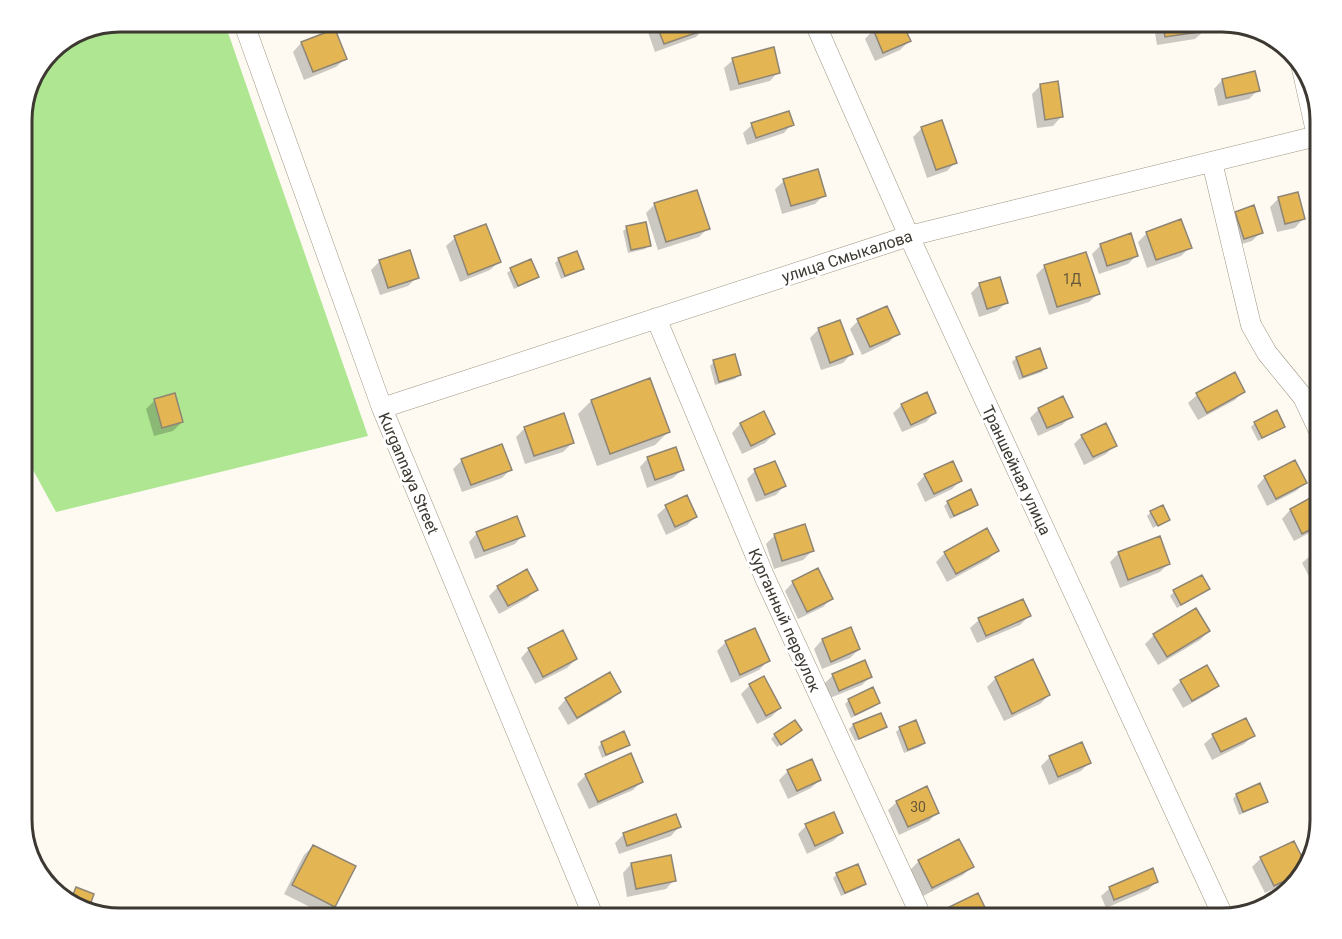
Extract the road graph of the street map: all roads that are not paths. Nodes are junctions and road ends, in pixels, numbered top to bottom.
1 (247, 32) edge
2 (819, 32) edge
3 (1310, 138) edge
4 (1212, 162) junction
5 (909, 236) junction
6 (656, 318) junction
7 (382, 408) junction
8 (1310, 412) edge
9 (590, 908) edge
10 (917, 908) edge
11 (1219, 908) edge

1 - 7 street, Kurgannaya Street
2 - 5 street, Траншейная улица
3 - 4 street, улица Смыкалова
4 - 5 street, улица Смыкалова
4 - 8 street
5 - 6 street, улица Смыкалова
5 - 11 street, Траншейная улица
6 - 7 street, улица Смыкалова
6 - 10 street, Курганный переулок
7 - 9 street, Kurgannaya Street

